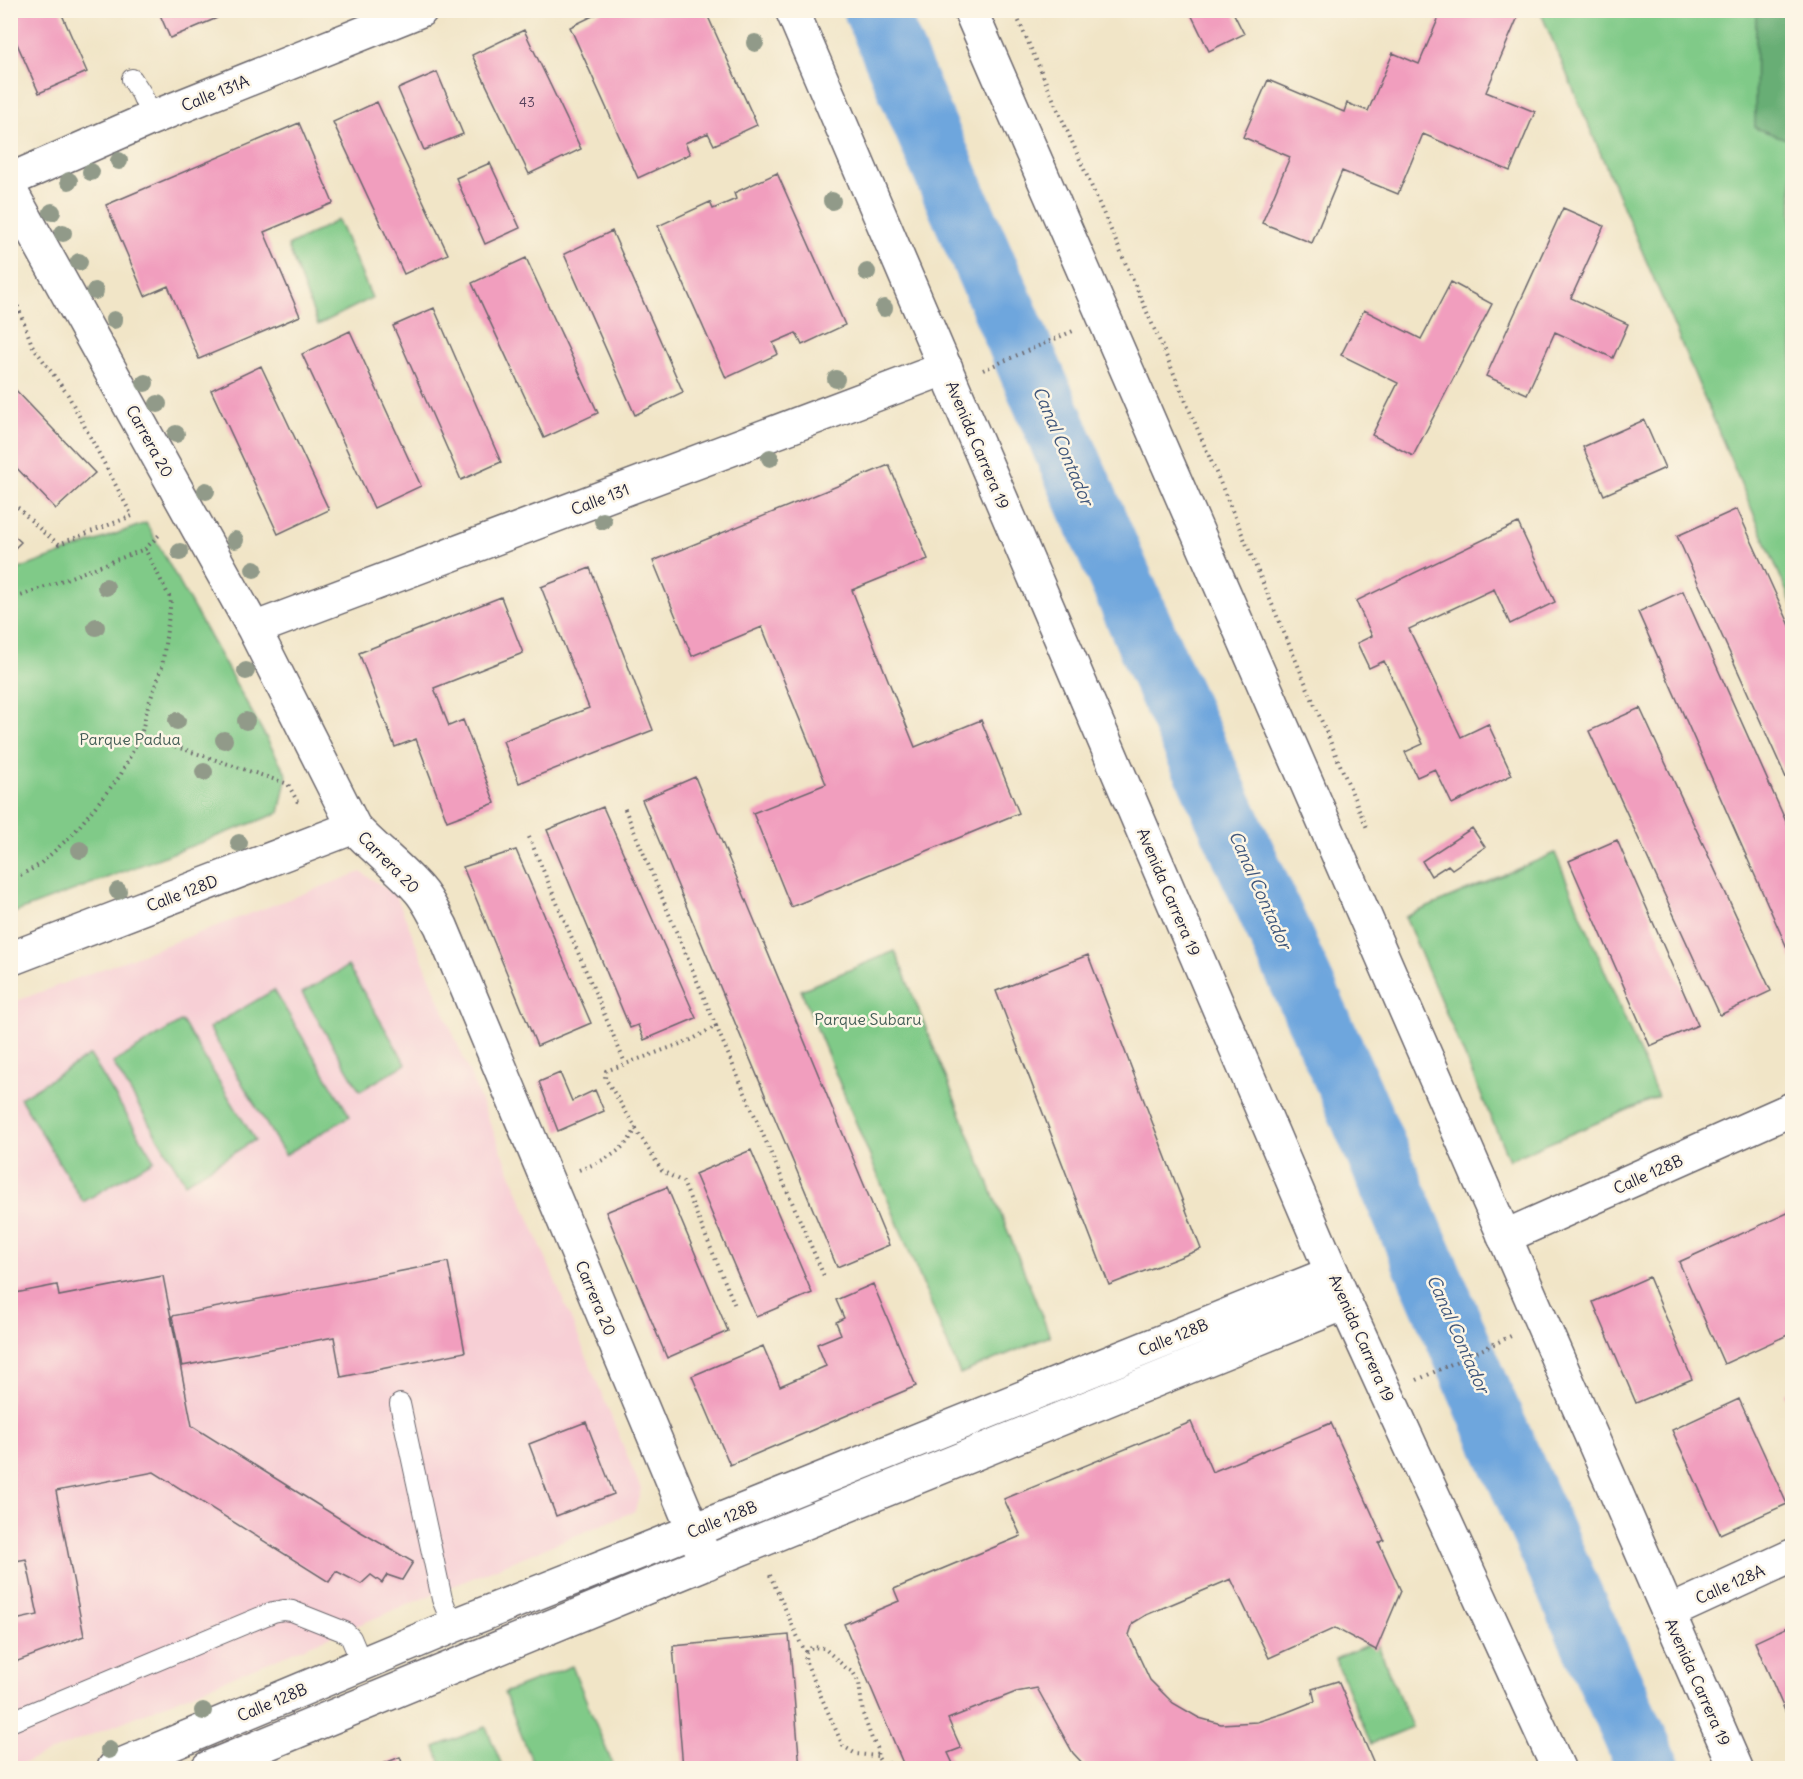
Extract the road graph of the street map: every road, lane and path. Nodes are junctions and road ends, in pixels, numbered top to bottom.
1 (970, 10) edge
2 (420, 11) edge
3 (795, 16) edge
4 (132, 79) dead end
5 (152, 118) junction
6 (10, 180) edge
7 (10, 190) edge
8 (10, 290) edge
9 (1077, 329) dead end
10 (960, 371) junction
11 (10, 500) edge
12 (160, 534) dead end
13 (145, 549) junction
14 (10, 600) edge
15 (254, 629) junction
16 (141, 735) junction
17 (624, 807) dead end
18 (354, 827) junction
19 (530, 837) dead end
20 (316, 842) junction
21 (10, 882) edge
22 (10, 959) edge
23 (716, 1026) junction
24 (625, 1063) junction
25 (1792, 1109) edge
26 (636, 1128) junction
27 (573, 1173) dead end
28 (1504, 1237) junction
29 (1332, 1273) junction
30 (824, 1276) dead end
31 (1345, 1303) junction
32 (736, 1308) dead end
33 (1515, 1335) dead end
34 (1412, 1382) dead end
35 (400, 1404) dead end
36 (693, 1530) junction
37 (1792, 1556) edge
38 (707, 1563) junction
39 (767, 1569) dead end
40 (1668, 1613) junction
41 (453, 1626) junction
42 (806, 1652) junction
43 (362, 1664) junction
44 (10, 1722) edge
45 (217, 1726) junction
46 (185, 1755) edge
47 (877, 1756) junction
48 (225, 1766) edge
49 (883, 1767) edge
50 (114, 1768) edge
51 (894, 1768) edge
52 (1557, 1768) edge
53 (1736, 1768) edge

1 - 28 street, Avenida Carrera 19
2 - 5 street, Calle 131A
3 - 10 street, Avenida Carrera 19
4 - 5 lane
5 - 6 street, Calle 131A
7 - 15 street, Carrera 20
8 - 11 path
9 - 10 path
10 - 15 street, Calle 131
10 - 29 street, Avenida Carrera 19
12 - 13 path
13 - 14 path
13 - 16 path
15 - 18 street, Carrera 20
16 - 20 path
16 - 21 path
17 - 23 path
18 - 20 street, Calle 128D
18 - 36 street, Carrera 20
19 - 24 path
20 - 22 street, Calle 128D
23 - 24 path
23 - 30 path
24 - 26 path
25 - 28 street, Calle 128B
26 - 27 path
26 - 32 path
28 - 40 street, Avenida Carrera 19
29 - 31 street, Avenida Carrera 19
29 - 36 street, Calle 128B
31 - 38 street, Calle 128B
31 - 52 street, Avenida Carrera 19
33 - 34 path
35 - 41 lane
36 - 38 street, Carrera 20
36 - 41 street, Calle 128B
37 - 40 street, Calle 128A
38 - 48 street, Calle 128B
39 - 42 path
40 - 53 street, Avenida Carrera 19
41 - 43 street, Calle 128B
42 - 47 path
42 - 47 path
43 - 44 lane
43 - 45 street, Calle 128B
45 - 46 street, Calle 128B
45 - 48 street
46 - 50 street, Calle 128B
47 - 49 path
49 - 51 path

